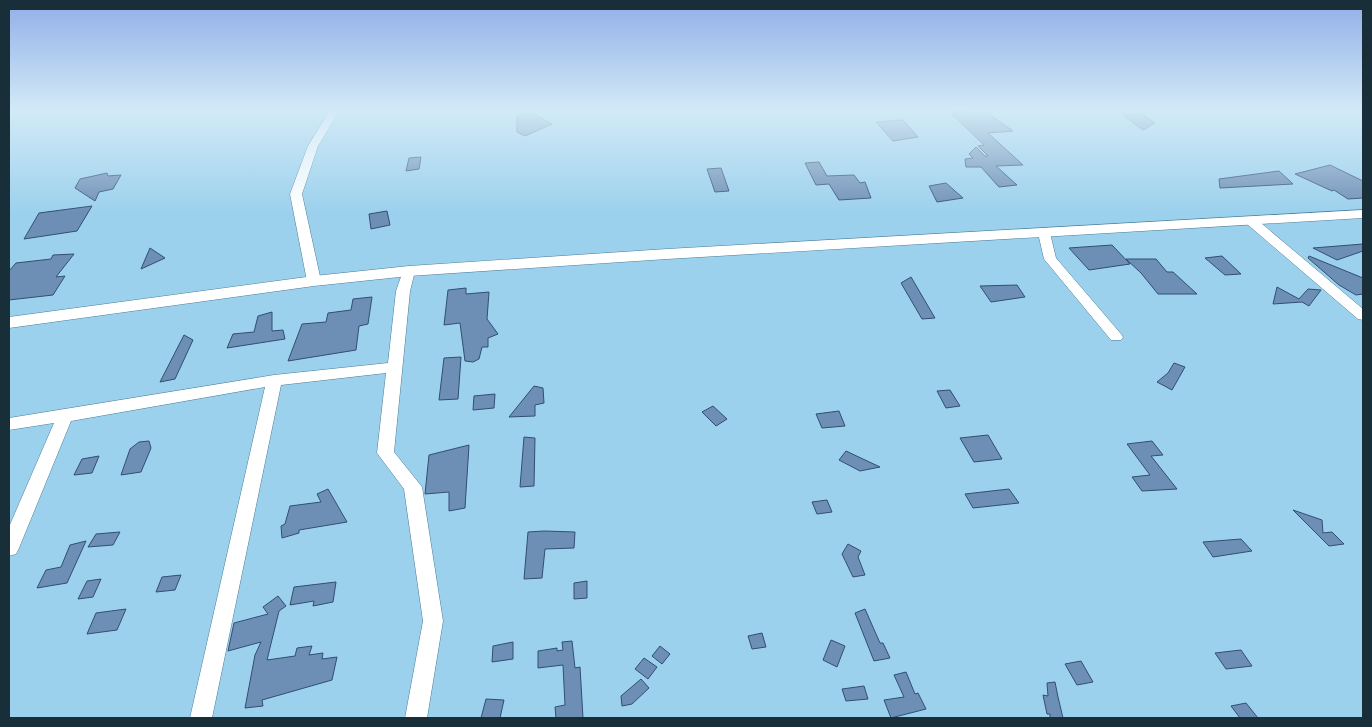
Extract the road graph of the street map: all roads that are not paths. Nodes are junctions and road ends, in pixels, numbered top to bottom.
1 (314, 144) edge
2 (1362, 215) edge
3 (1251, 222) junction
4 (1044, 233) junction
5 (409, 271) junction
6 (314, 281) junction
7 (1363, 316) edge
8 (9, 324) edge
9 (1116, 337) dead end
10 (394, 367) junction
11 (274, 380) junction
12 (65, 416) junction
13 (9, 424) edge
14 (9, 548) edge
15 (201, 718) edge
16 (416, 718) edge

1 - 6 street
2 - 3 street
3 - 4 street
3 - 7 street
4 - 5 street
4 - 9 street
5 - 6 street
5 - 10 street
6 - 8 street
10 - 11 street
10 - 16 street
11 - 12 street
11 - 15 street
12 - 13 street
12 - 14 street

